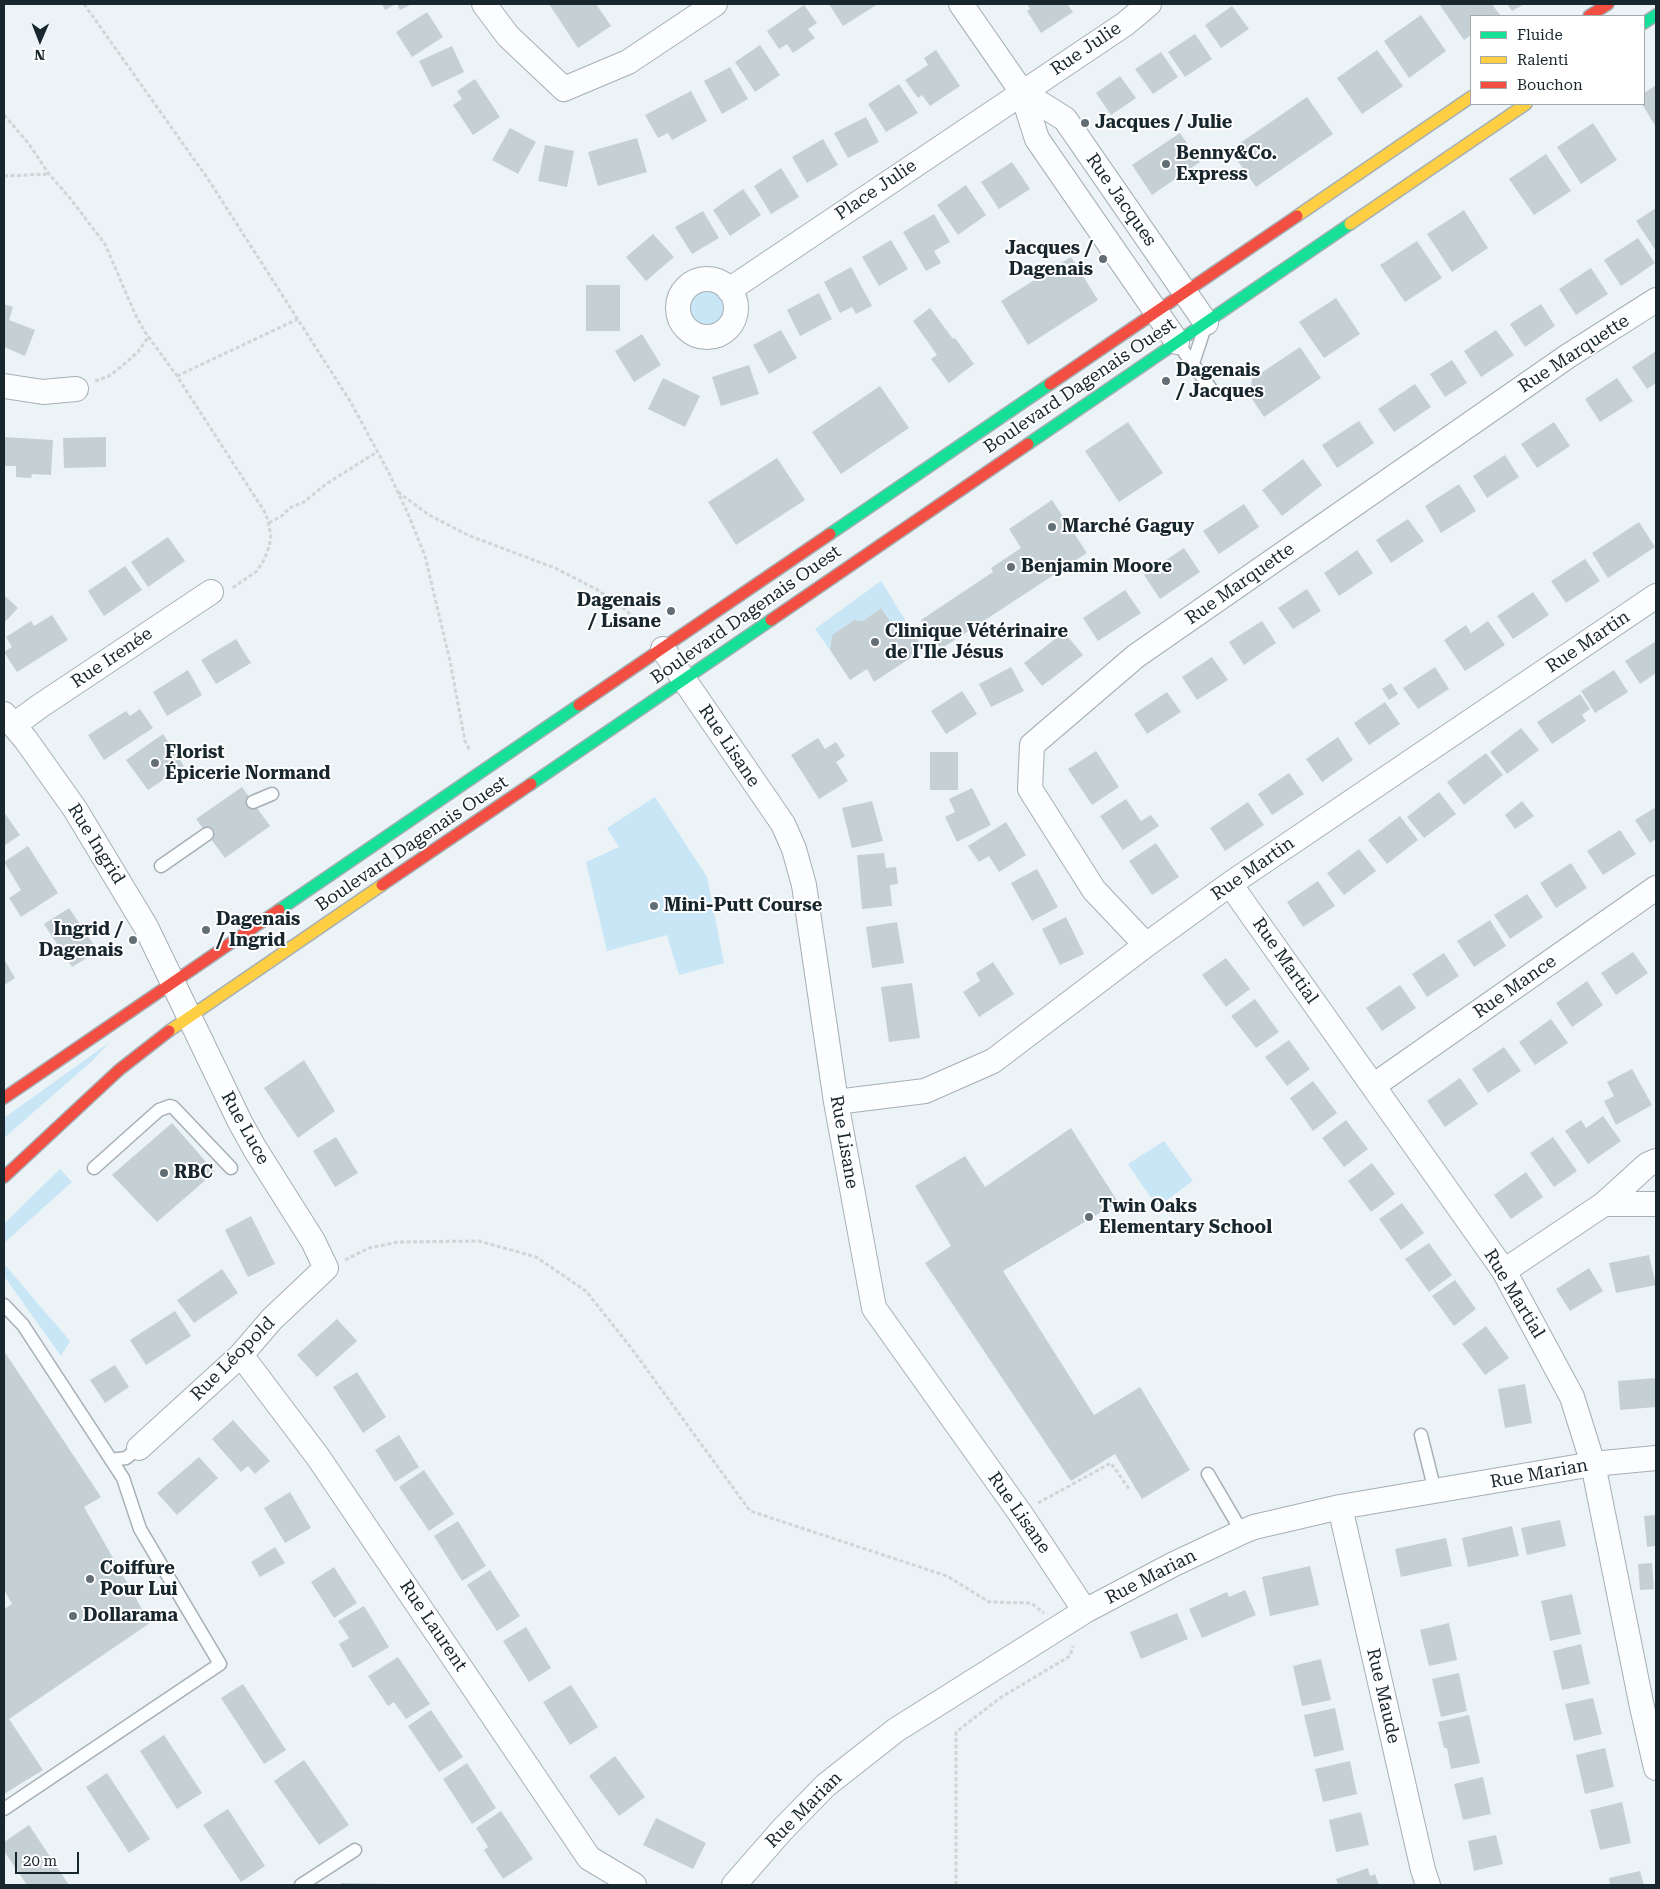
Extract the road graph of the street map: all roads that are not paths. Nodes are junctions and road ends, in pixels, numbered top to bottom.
1 (484, 4) edge
2 (715, 4) edge
3 (961, 4) edge
4 (1149, 4) edge
5 (1608, 4) edge
6 (1592, 15) edge
7 (1656, 15) edge
8 (1645, 22) edge
9 (1022, 92) junction
10 (1470, 98) edge
11 (1525, 105) edge
12 (729, 290) dead end
13 (1185, 292) junction
14 (1656, 300) edge
15 (1156, 311) junction
16 (1206, 323) junction
17 (1177, 342) junction
18 (1193, 363) junction
19 (4, 386) edge
20 (76, 389) road end
21 (1211, 389) dead end
22 (211, 592) road end
23 (1656, 596) edge
24 (663, 649) junction
25 (684, 679) junction
26 (9, 720) edge
27 (272, 794) dead end
28 (253, 802) dead end
29 (207, 834) dead end
30 (161, 866) dead end
31 (1230, 884) junction
32 (1656, 888) edge
33 (1146, 945) junction
34 (174, 982) junction
35 (190, 1017) junction
36 (1373, 1086) junction
37 (4, 1098) edge
38 (836, 1102) junction
39 (1656, 1161) edge
40 (94, 1168) dead end
41 (231, 1168) dead end
42 (4, 1177) edge
43 (1604, 1204) junction
44 (1656, 1204) edge
45 (326, 1268) joint
46 (1504, 1271) junction
47 (4, 1305) edge
48 (241, 1356) junction
49 (1421, 1435) dead end
50 (139, 1448) joint
51 (1656, 1458) edge
52 (111, 1460) junction
53 (1592, 1464) junction
54 (1208, 1474) dead end
55 (1434, 1491) junction
56 (1340, 1507) junction
57 (1242, 1532) junction
58 (1085, 1611) junction
59 (1649, 1706) edge
60 (1656, 1768) edge
61 (4, 1809) edge
62 (355, 1850) dead end
63 (301, 1885) edge
64 (634, 1885) edge
65 (734, 1885) edge
66 (1428, 1885) edge

1 - 2 street
3 - 9 street, Rue Jacques
4 - 9 street, Rue Julie
5 - 6 main road
7 - 8 main road
9 - 12 street, Place Julie
9 - 13 street, Rue Jacques
9 - 15 street, Rue Jacques
10 - 13 main road, Boulevard Dagenais Ouest
11 - 16 main road, Boulevard Dagenais Ouest
13 - 15 main road, Boulevard Dagenais Ouest
13 - 16 street, Rue Jacques
14 - 33 street, Rue Marquette
15 - 17 street, Rue Jacques
15 - 24 main road, Boulevard Dagenais Ouest
16 - 17 main road, Boulevard Dagenais Ouest
16 - 18 lane
17 - 18 lane
17 - 25 main road, Boulevard Dagenais Ouest
18 - 21 lane
19 - 20 street
22 - 26 street, Rue Irenée
23 - 31 street, Rue Martin
24 - 25 street, Rue Lisane
24 - 34 main road, Boulevard Dagenais Ouest
25 - 35 main road, Boulevard Dagenais Ouest
25 - 38 street, Rue Lisane
26 - 34 street, Rue Ingrid
27 - 28 lane
29 - 30 lane
31 - 33 street, Rue Martin
31 - 36 street, Rue Martial
32 - 36 street, Rue Mance
33 - 38 street, Rue Martin
34 - 35 street, Rue Luce
34 - 37 main road, Boulevard Dagenais Ouest
35 - 42 main road, Boulevard Dagenais Ouest
35 - 45 street, Rue Luce
36 - 46 street, Rue Martial
38 - 58 street, Rue Lisane
39 - 43 street
40 - 41 lane
43 - 44 street
43 - 46 street
45 - 48 street, Rue Léopold
46 - 53 street, Rue Martial
47 - 52 lane
48 - 50 street, Rue Léopold
48 - 64 street, Rue Laurent
49 - 55 lane
50 - 52 lane
51 - 53 street, Rue Marian
52 - 61 lane
53 - 55 street, Rue Marian
53 - 59 street, Rue Martial
54 - 57 lane
55 - 56 street, Rue Marian
56 - 57 street, Rue Marian
56 - 66 street, Rue Maude
57 - 58 street, Rue Marian
58 - 65 street, Rue Marian
59 - 60 street, Rue Martial
62 - 63 lane

